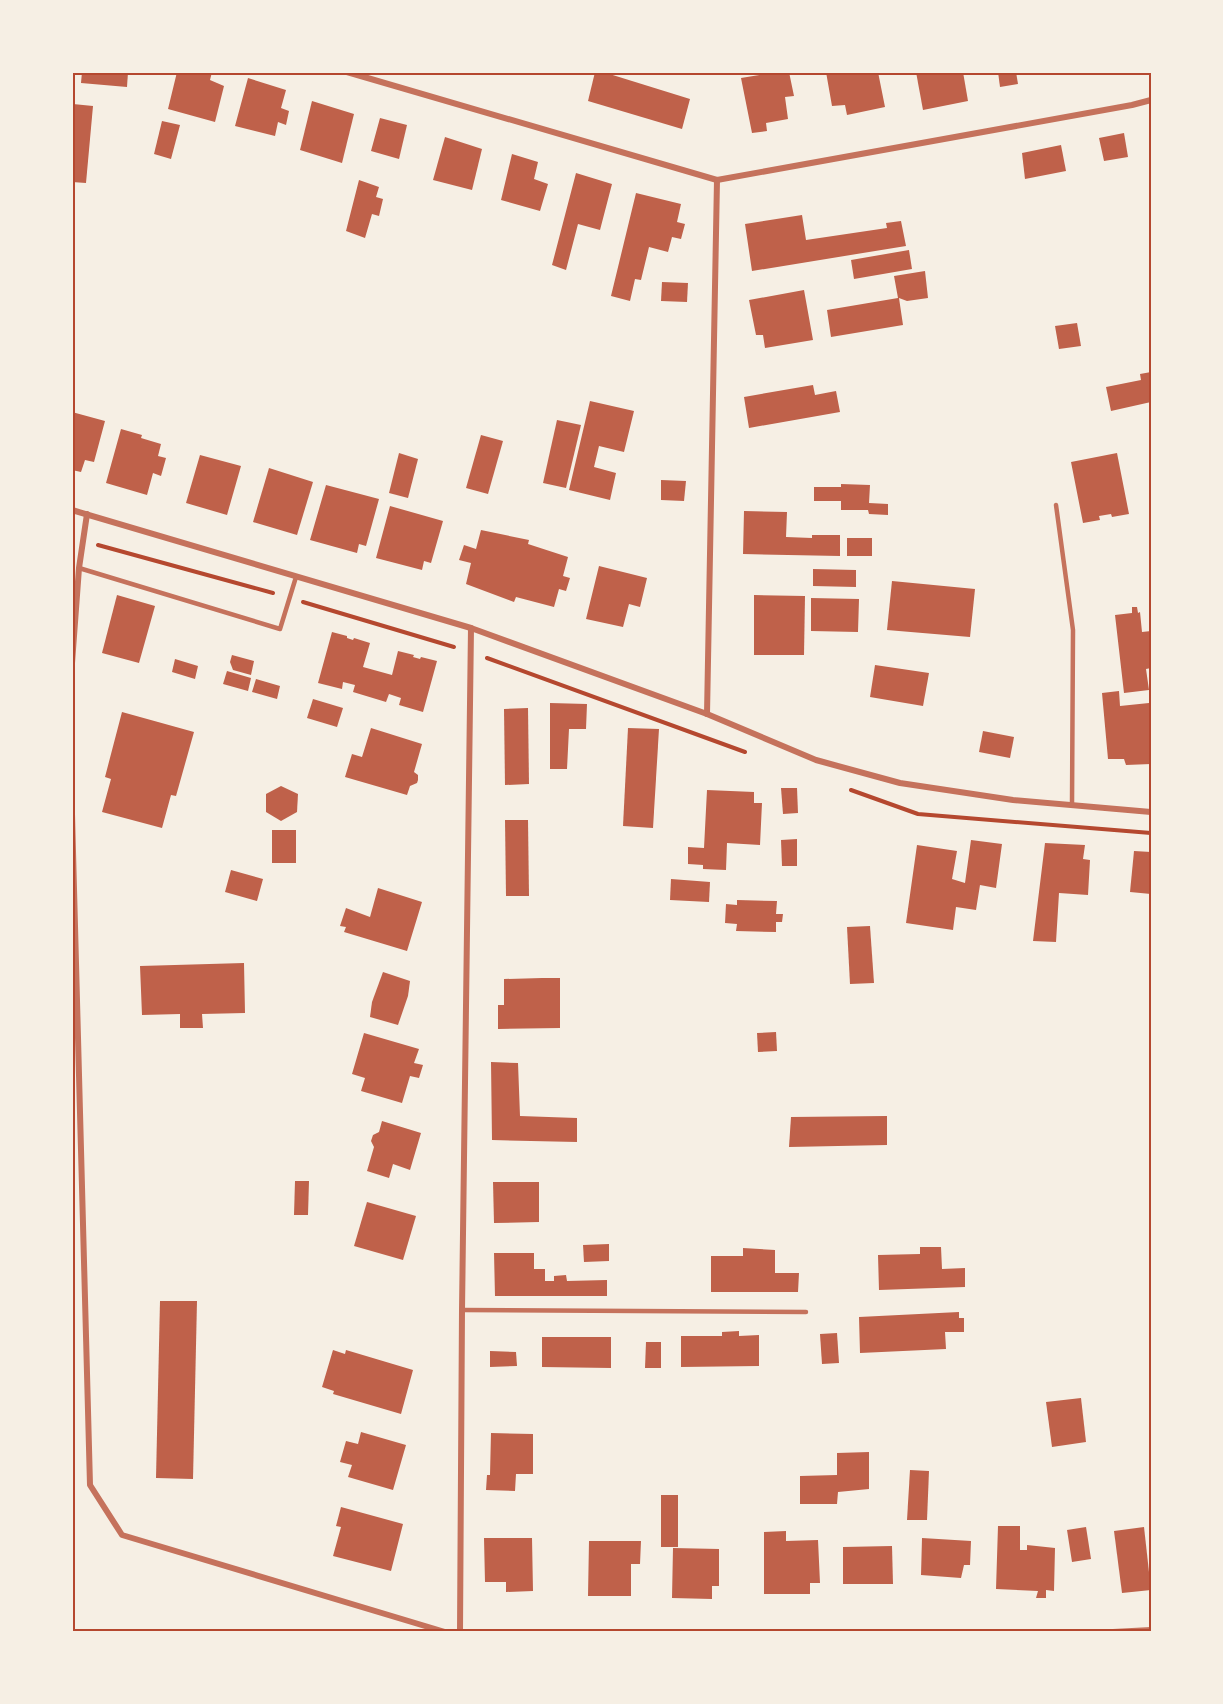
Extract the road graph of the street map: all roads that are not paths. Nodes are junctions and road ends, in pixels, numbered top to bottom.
1 (347, 72) edge
2 (1151, 100) edge
3 (717, 180) junction
4 (1056, 505) dead end
5 (72, 510) edge
6 (87, 514) junction
7 (79, 568) junction
8 (296, 577) junction
9 (471, 628) junction
10 (72, 663) edge
11 (707, 714) junction
12 (1072, 805) junction
13 (1151, 812) edge
14 (72, 814) edge
15 (462, 1310) junction
16 (806, 1312) dead end
17 (1151, 1630) edge
18 (445, 1632) edge
19 (460, 1632) edge
20 (1113, 1632) edge

1 - 3 street
2 - 3 street
3 - 11 street
4 - 12 lane
5 - 6 street
6 - 7 street
6 - 8 street
7 - 8 lane
7 - 10 street
8 - 9 street
9 - 11 street
9 - 15 street
11 - 12 street
12 - 13 street
14 - 18 street
15 - 16 lane
15 - 19 street
17 - 20 street

